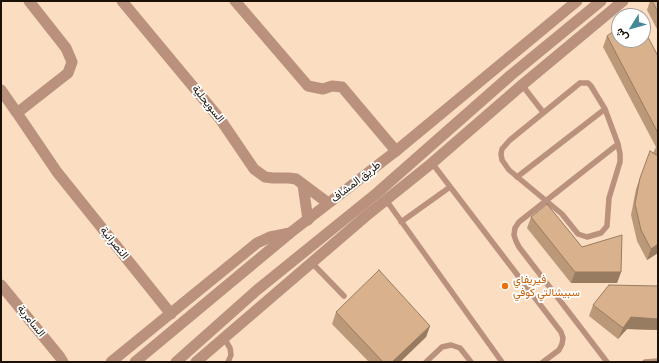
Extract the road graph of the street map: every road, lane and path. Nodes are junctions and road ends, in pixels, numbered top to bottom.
1 (29, 1) edge
2 (122, 1) edge
3 (236, 1) edge
4 (577, 1) edge
5 (601, 1) edge
6 (623, 1) edge
7 (522, 85) junction
8 (1, 90) edge
9 (605, 109) junction
10 (544, 112) junction
11 (17, 113) junction
12 (618, 144) junction
13 (396, 150) junction
14 (432, 163) junction
15 (517, 177) junction
16 (303, 185) junction
17 (450, 187) junction
18 (386, 200) junction
19 (546, 200) junction
20 (328, 203) junction
21 (308, 220) junction
22 (401, 222) junction
23 (290, 233) junction
24 (312, 263) junction
25 (1, 284) edge
26 (344, 296) dead end
27 (171, 314) junction
28 (224, 338) junction
29 (63, 360) edge
30 (658, 361) edge
31 (111, 362) edge
32 (135, 362) edge
33 (176, 362) edge
34 (196, 362) edge
35 (228, 362) edge
36 (426, 362) edge
37 (471, 362) edge
38 (502, 362) edge
39 (543, 362) edge
40 (607, 362) edge
41 (646, 362) edge

1 - 11 street
2 - 16 street, السويحلية
3 - 13 street
4 - 13 street, طريق المشاف
5 - 33 street, طريق المشاف
6 - 7 street
7 - 10 lane
7 - 14 street
8 - 11 street, النصرانية
9 - 10 lane
9 - 12 lane
9 - 15 lane
10 - 15 lane
11 - 27 street, النصرانية
12 - 19 lane
12 - 19 lane
13 - 20 street, طريق المشاف
14 - 17 lane
14 - 18 street
15 - 19 lane
16 - 20 street, السويحلية
16 - 21 street
17 - 22 lane
17 - 39 lane
18 - 22 lane
18 - 24 street
19 - 40 lane
20 - 21 street, طريق المشاف
21 - 23 street, طريق المشاف
22 - 38 lane
23 - 27 street
23 - 32 street, طريق المشاف
24 - 26 lane
24 - 28 street
25 - 29 street, السامرية
27 - 31 street
28 - 34 street
28 - 35 lane
30 - 41 lane
36 - 37 lane

